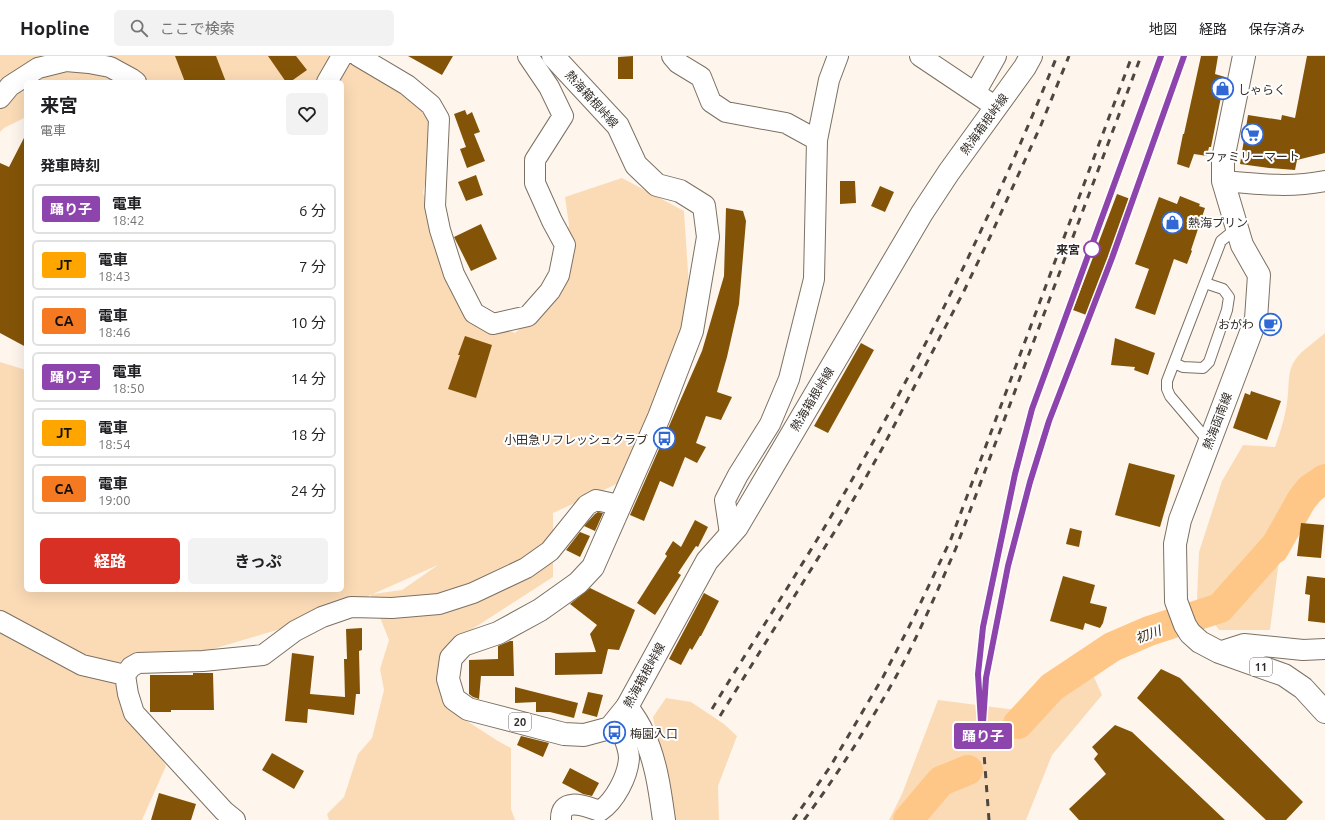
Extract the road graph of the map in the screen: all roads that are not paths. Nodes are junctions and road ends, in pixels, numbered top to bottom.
1 (342, 56) edge
2 (358, 56) edge
3 (528, 56) edge
4 (553, 56) edge
5 (672, 56) edge
6 (838, 56) edge
7 (920, 56) edge
8 (996, 56) edge
9 (1030, 56) edge
10 (1244, 56) edge
11 (133, 80) edge
12 (328, 80) edge
13 (975, 93) junction
14 (0, 98) edge
15 (996, 107) junction
16 (817, 140) junction
17 (1223, 181) junction
18 (1325, 181) edge
19 (1237, 228) junction
20 (1205, 283) junction
21 (1174, 364) junction
22 (1209, 442) junction
23 (619, 505) junction
24 (730, 534) junction
25 (0, 621) edge
26 (1325, 649) edge
27 (1219, 652) junction
28 (125, 675) junction
29 (1325, 712) edge
30 (622, 713) junction
31 (235, 820) edge
32 (561, 820) edge
33 (664, 820) edge

1 - 12 street
2 - 3 street
4 - 23 main road, 熱海箱根峠線 / 20
5 - 16 street
6 - 16 street
7 - 13 street
8 - 13 street
9 - 15 main road, 熱海箱根峠線 / 20
10 - 17 main road, 熱海函南線 / 11
11 - 14 street
13 - 15 street
15 - 24 main road, 熱海箱根峠線 / 20
16 - 24 street
17 - 18 street
17 - 19 main road, 熱海函南線 / 11
19 - 20 lane
19 - 22 main road, 熱海函南線 / 11
20 - 21 lane
20 - 21 lane
21 - 22 lane
22 - 27 main road, 熱海函南線 / 11
23 - 28 street
23 - 30 main road, 熱海箱根峠線 / 20
24 - 30 main road, 熱海箱根峠線 / 20
25 - 28 street
26 - 27 street
27 - 29 main road, 熱海函南線 / 11
28 - 31 street
30 - 32 street
30 - 33 main road

